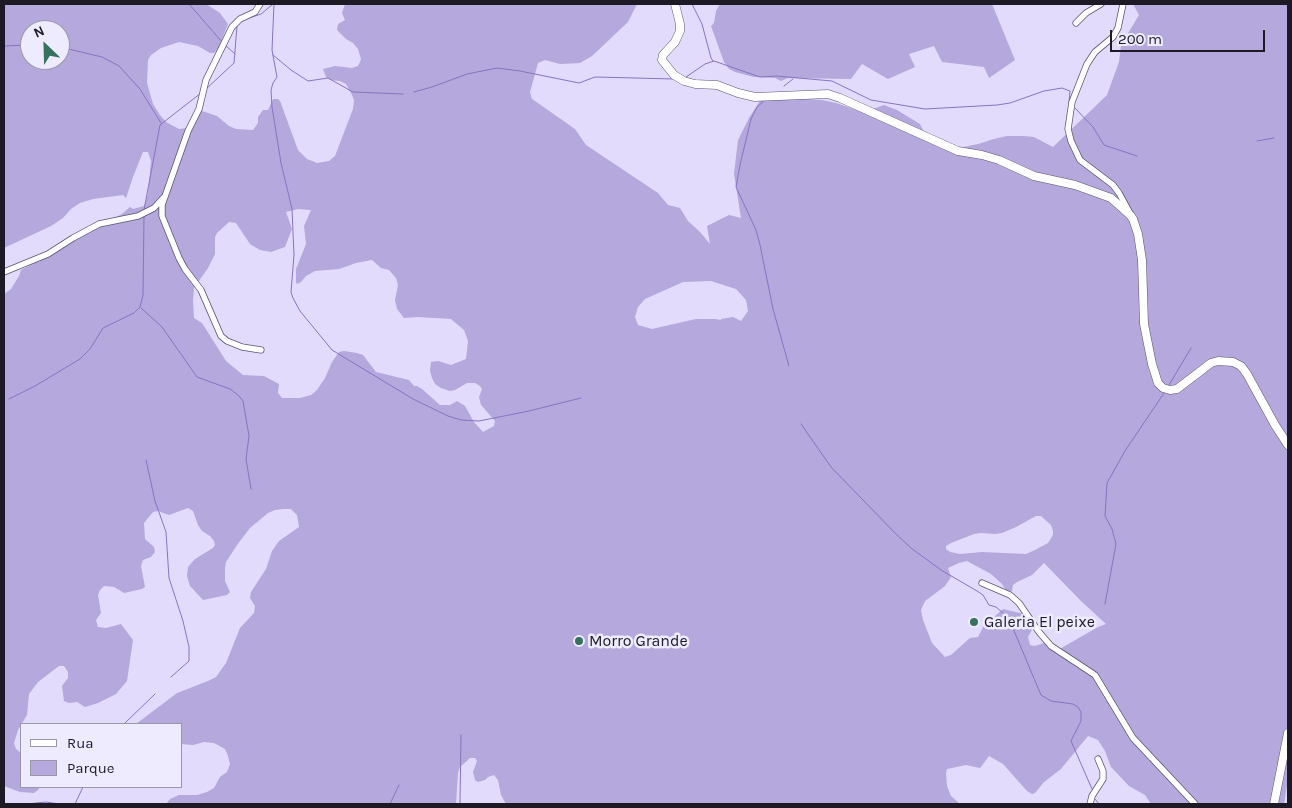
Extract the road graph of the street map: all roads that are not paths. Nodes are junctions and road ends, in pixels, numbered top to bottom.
1 (260, 4) edge
2 (674, 4) edge
3 (1101, 4) edge
4 (1123, 4) edge
5 (1076, 23) dead end
6 (164, 197) junction
7 (1133, 219) junction
8 (4, 272) edge
9 (261, 350) dead end
10 (1288, 445) edge
11 (982, 583) dead end
12 (1288, 733) edge
13 (1098, 759) dead end
14 (1090, 804) edge
15 (1195, 804) edge
16 (1274, 804) edge

1 - 6 street
2 - 7 street
3 - 5 street
4 - 7 street
6 - 8 street
6 - 9 street
7 - 10 street
11 - 15 street
12 - 16 street
13 - 14 street

